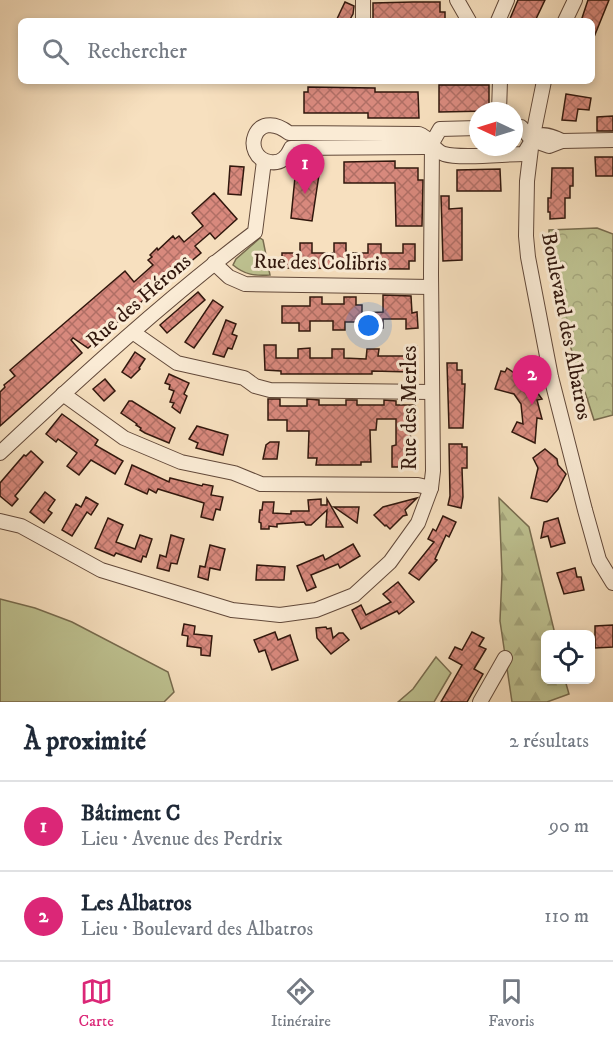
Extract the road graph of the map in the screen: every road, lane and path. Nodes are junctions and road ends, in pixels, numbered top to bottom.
1 (363, 0) edge
2 (457, 0) edge
3 (507, 0) edge
4 (575, 0) edge
5 (363, 18) edge
6 (467, 18) edge
7 (499, 18) edge
8 (566, 18) edge
9 (500, 84) edge
10 (543, 84) edge
11 (499, 102) edge
12 (469, 128) edge
13 (523, 129) edge
14 (532, 140) junction
15 (613, 140) edge
16 (432, 143) junction
17 (264, 161) junction
18 (214, 263) junction
19 (431, 287) junction
20 (134, 333) junction
21 (431, 392) junction
22 (63, 394) junction
23 (0, 453) edge
24 (431, 488) junction
25 (0, 521) edge
26 (613, 583) edge
27 (505, 658) dead end
28 (480, 702) edge

1 - 5 street
2 - 6 street
3 - 7 street
4 - 8 street
9 - 11 street
10 - 14 street, Boulevard des Albatros
12 - 16 street
13 - 14 street
14 - 15 street
14 - 16 street
14 - 26 street, Boulevard des Albatros
16 - 17 street
16 - 17 street
16 - 19 street, Rue des Merles
17 - 18 street, Rue des Hérons
18 - 19 street, Rue des Colibris
18 - 20 street, Rue des Hérons
19 - 21 street, Rue des Merles
20 - 21 street
20 - 22 street, Rue des Hérons
21 - 24 street, Rue des Merles
22 - 23 street, Rue des Hérons
22 - 24 street
24 - 25 street, Rue des Merles
27 - 28 street

